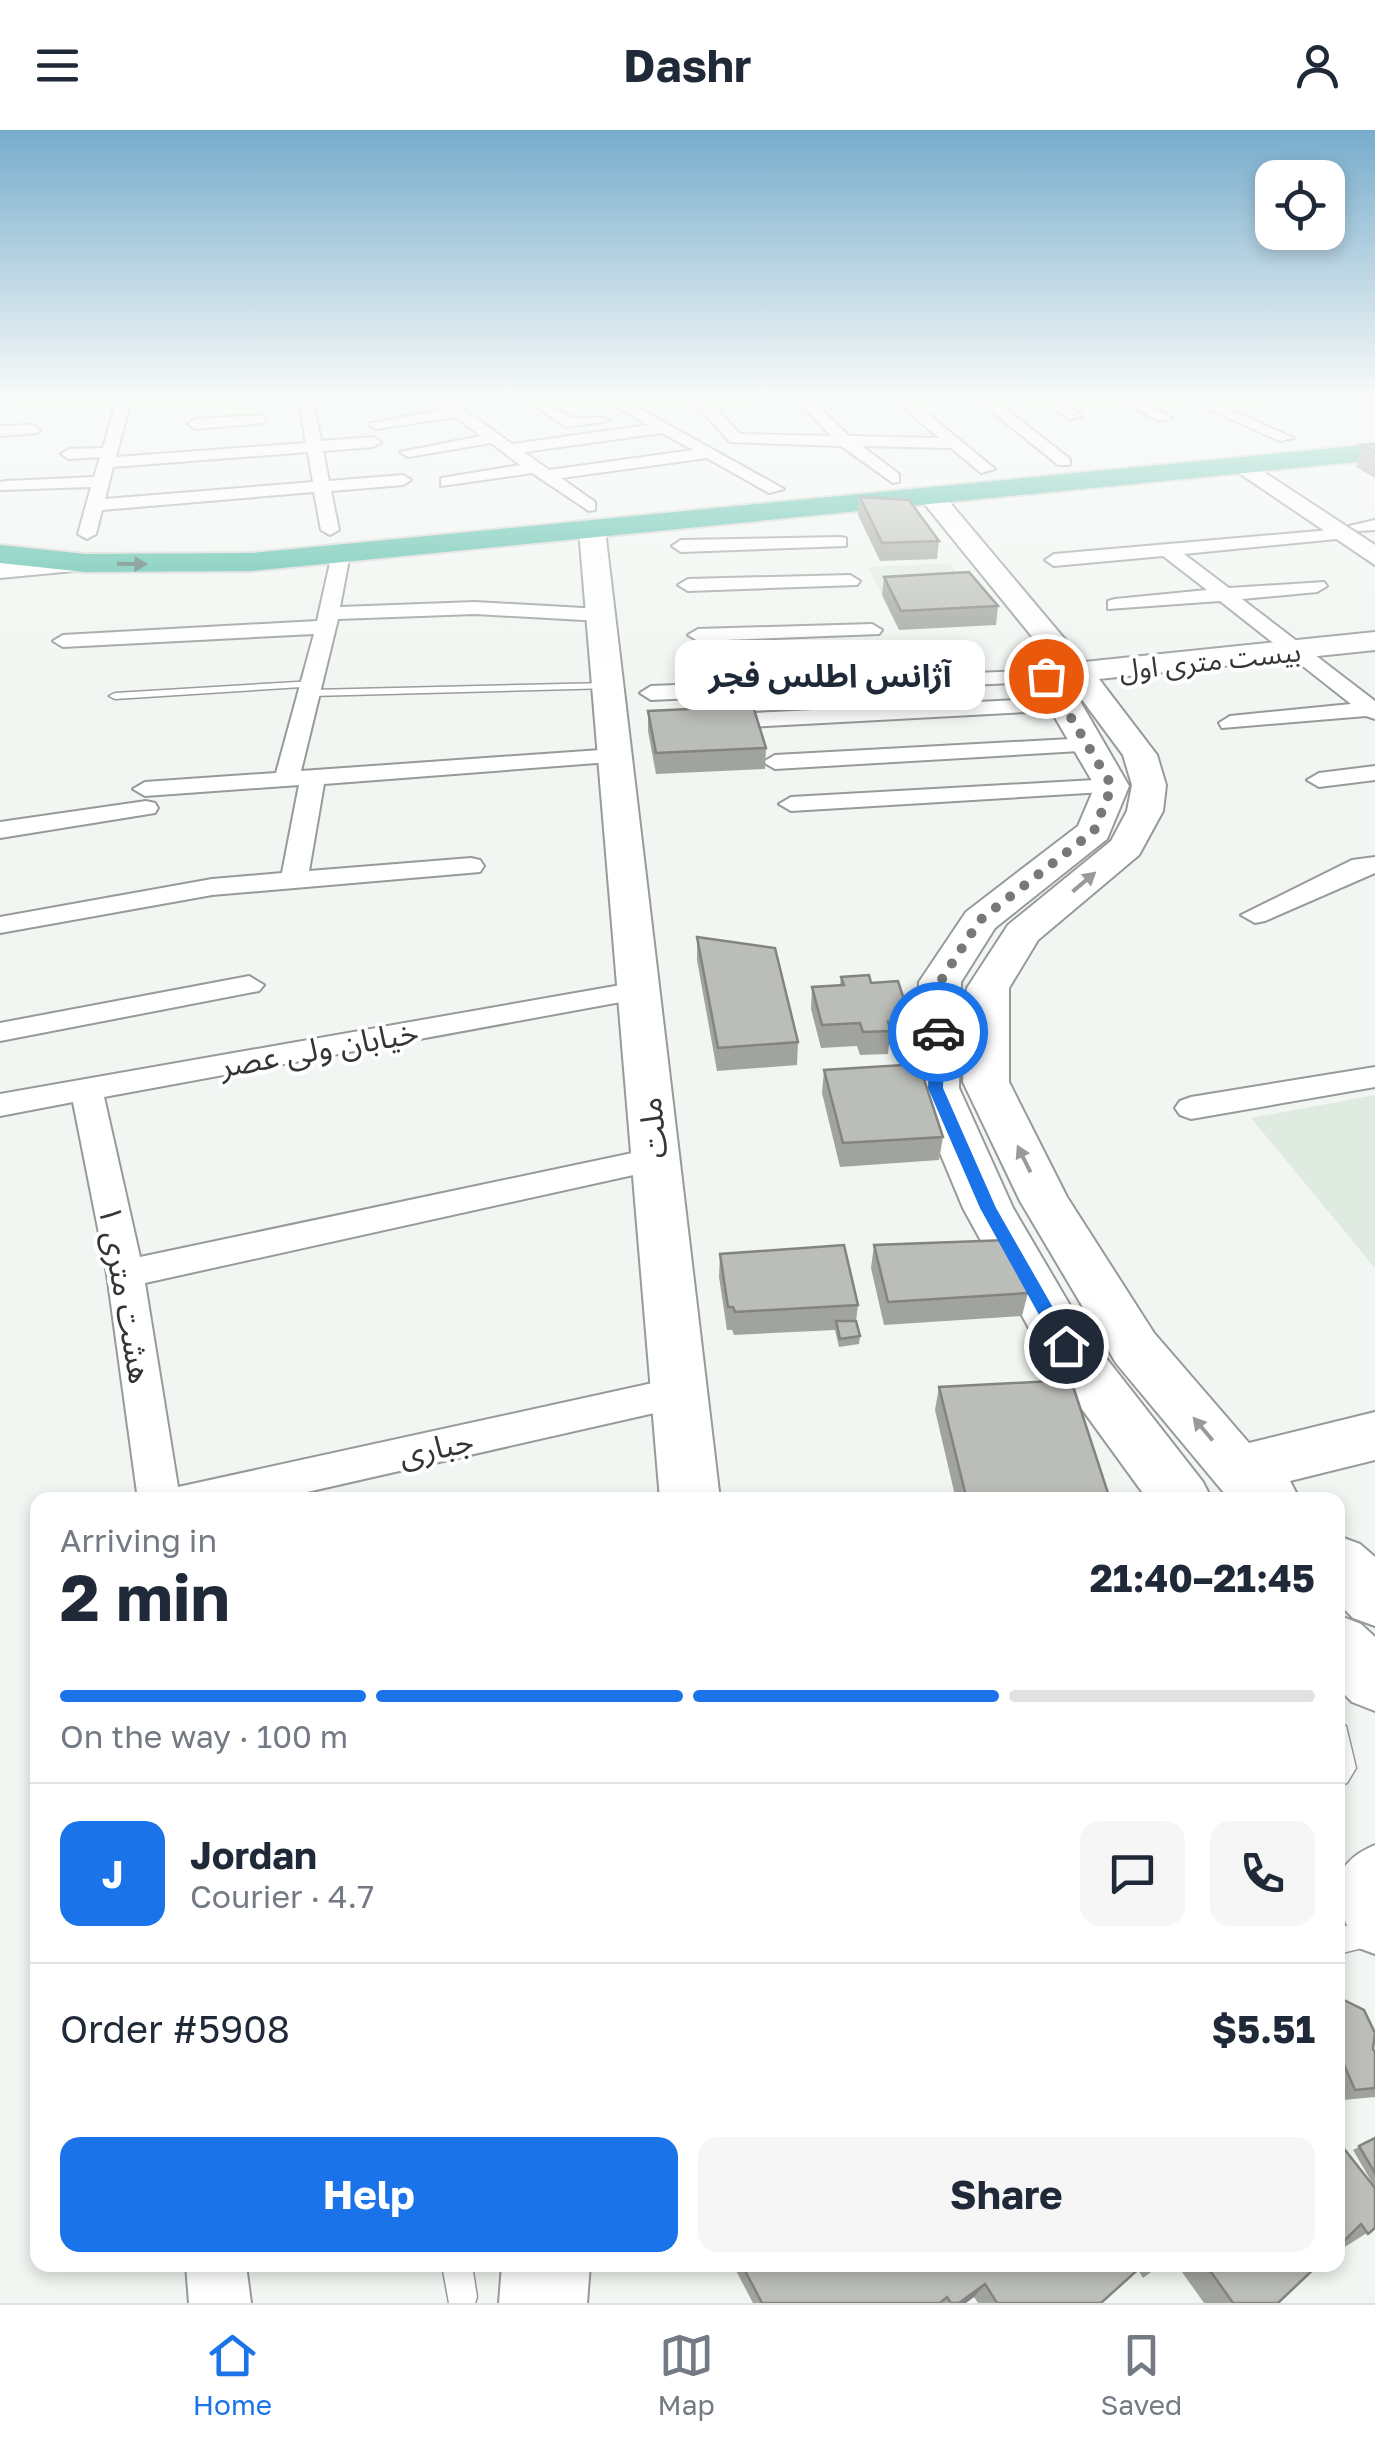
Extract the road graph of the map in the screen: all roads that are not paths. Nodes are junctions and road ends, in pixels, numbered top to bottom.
1 (97, 496) edge
2 (198, 496) edge
3 (324, 496) edge
4 (567, 496) edge
5 (723, 496) edge
6 (885, 496) edge
7 (916, 496) edge
8 (925, 496) edge
9 (944, 496) edge
10 (1321, 496) edge
11 (919, 499) junction
12 (95, 505) junction
13 (754, 514) junction
14 (590, 518) junction
15 (1362, 530) edge
16 (679, 534) junction
17 (335, 542) junction
18 (840, 542) dead end
19 (79, 543) junction
20 (764, 544) junction
21 (1166, 550) junction
22 (0, 554) edge
23 (1375, 557) edge
24 (1054, 560) dead end
25 (0, 570) edge
26 (850, 582) dead end
27 (1317, 586) dead end
28 (1225, 594) junction
29 (1115, 605) dead end
30 (601, 615) junction
31 (787, 616) junction
32 (695, 619) junction
33 (327, 620) junction
34 (872, 630) dead end
35 (63, 641) dead end
36 (1375, 641) edge
37 (1298, 650) junction
38 (1062, 675) junction
39 (608, 686) junction
40 (810, 686) junction
41 (313, 689) junction
42 (651, 692) dead end
43 (115, 696) dead end
44 (1018, 707) dead end
45 (1374, 709) edge
46 (820, 717) junction
47 (689, 724) edge
48 (1230, 724) dead end
49 (1089, 744) junction
50 (615, 756) junction
51 (775, 762) dead end
52 (1375, 772) edge
53 (313, 778) junction
54 (286, 780) junction
55 (1319, 780) dead end
56 (1112, 786) junction
57 (790, 804) dead end
58 (0, 830) edge
59 (1375, 865) edge
60 (471, 866) dead end
61 (294, 878) junction
62 (1255, 915) dead end
63 (0, 925) edge
64 (249, 984) dead end
65 (638, 991) junction
66 (0, 1032) edge
67 (937, 1046) junction
68 (986, 1051) junction
69 (1375, 1077) edge
70 (87, 1090) junction
71 (0, 1105) edge
72 (1192, 1108) dead end
73 (656, 1159) junction
74 (125, 1274) junction
75 (680, 1393) junction
76 (1375, 1436) edge
77 (1253, 1485) edge
78 (158, 1492) edge
79 (228, 1492) edge
80 (689, 1492) edge
81 (1176, 1492) edge
82 (1345, 1570) edge
83 (1375, 1598) edge
84 (1345, 1652) edge
85 (1375, 1680) edge
86 (1375, 1872) edge
87 (1375, 1930) edge
88 (1345, 1939) edge
89 (217, 2272) edge
90 (466, 2272) edge
91 (537, 2272) edge
92 (503, 2300) edge
93 (220, 2303) edge

1 - 12 street
2 - 12 street
3 - 17 street
4 - 14 street
5 - 14 highway
6 - 11 highway
7 - 11 street
8 - 11 highway
9 - 11 highway
10 - 15 main road
11 - 13 highway
11 - 38 main road
12 - 19 street
13 - 16 highway
13 - 20 street
14 - 16 highway
14 - 17 highway
14 - 30 main road, ملت
15 - 21 street
15 - 23 main road
16 - 20 street
16 - 32 street
17 - 19 highway
17 - 33 street
18 - 20 street
19 - 22 highway
19 - 25 main road
20 - 31 street
21 - 24 street
21 - 28 street
26 - 31 street
27 - 28 street
28 - 29 street
28 - 37 street
30 - 33 street
30 - 39 main road, ملت
31 - 32 street
31 - 32 street
31 - 34 street
33 - 35 street
33 - 41 street
36 - 37 main road, بیست متری اول
37 - 38 main road, بیست متری اول
37 - 45 street
38 - 40 street
38 - 49 main road
68 -> 38 main road
39 - 41 lane
39 - 50 main road, ملت
40 - 42 street
40 - 46 street
41 - 43 lane
41 - 54 street
44 - 46 street
45 - 48 street
46 - 47 street
49 - 51 street
49 - 56 main road
50 - 53 street
50 - 65 main road, ملت
52 - 55 street
53 - 54 street
53 - 61 street
54 - 58 street
56 - 57 street
56 - 67 main road
59 - 62 street
60 - 61 street
61 - 63 street
64 - 66 street
65 - 70 street, خیابان ولی عصر
65 - 73 main road, ملت
67 - 68 main road
67 - 81 main road
77 -> 68 main road
69 - 72 street
70 - 71 street, خیابان ولی عصر
70 - 74 street, هشت متری ۱
73 - 74 street
73 - 75 main road, ملت
74 - 78 street, هشت متری ۱
75 - 79 street, جباری
75 - 80 main road, ملت
76 - 77 main road
82 - 83 main road
84 - 85 main road
86 - 87 street
87 - 88 lane
89 - 93 street
90 - 92 lane
91 - 92 main road

